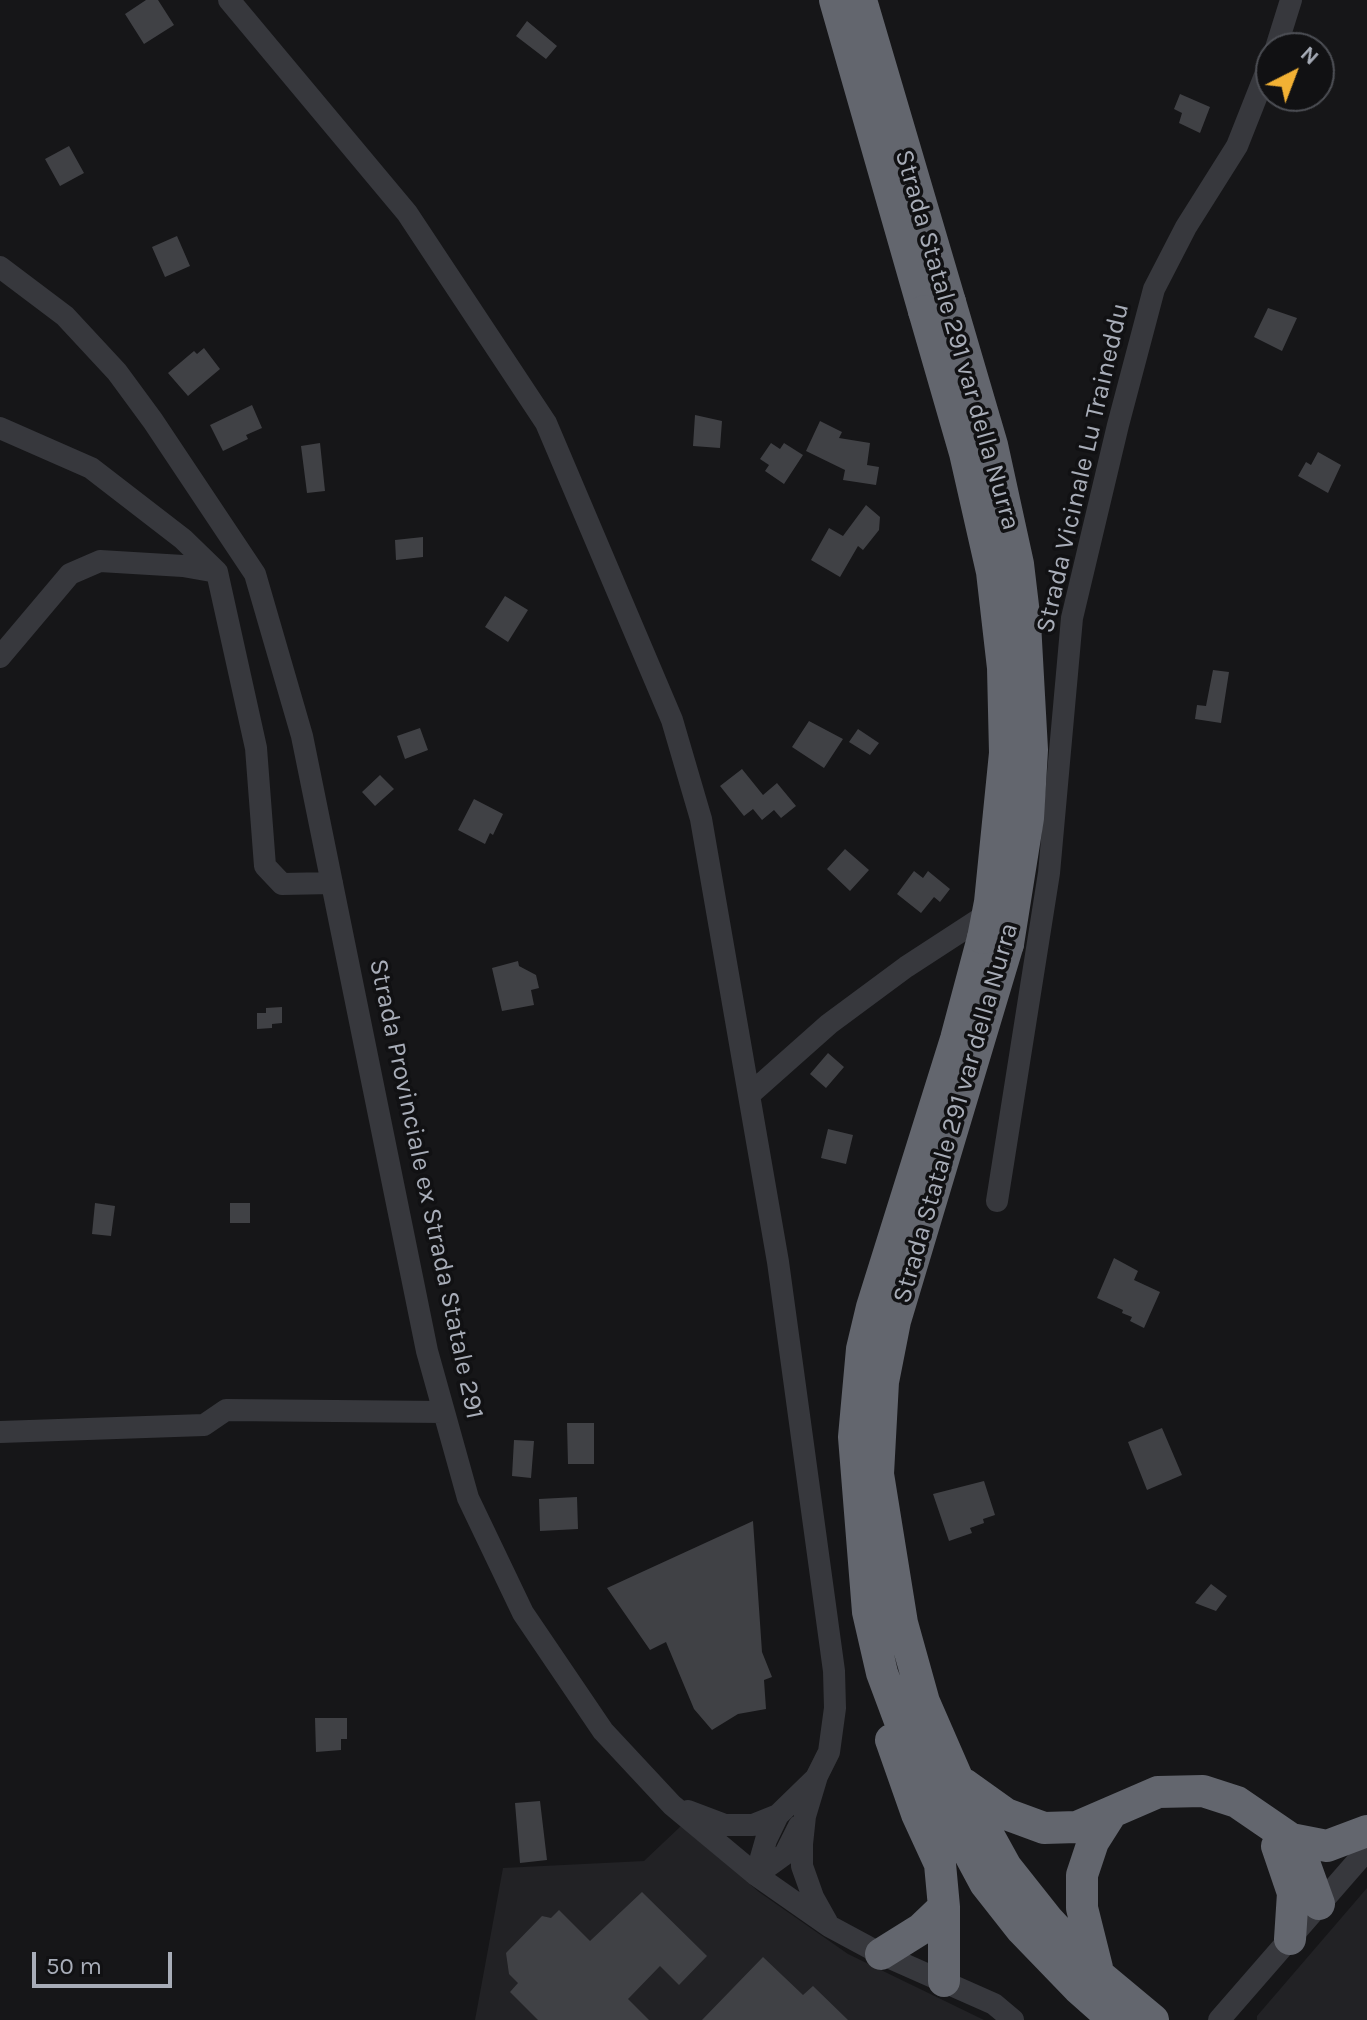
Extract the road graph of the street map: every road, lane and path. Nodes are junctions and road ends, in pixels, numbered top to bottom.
1 (229, 0) edge
2 (835, 0) edge
3 (861, 0) edge
4 (1291, 0) edge
5 (1281, 32) edge
6 (1255, 100) edge
7 (0, 267) edge
8 (937, 306) junction
9 (0, 428) edge
10 (217, 572) junction
11 (0, 657) edge
12 (1049, 873) junction
13 (332, 883) junction
14 (996, 941) junction
15 (749, 1095) junction
16 (997, 1201) dead end
17 (444, 1412) junction
18 (0, 1432) edge
19 (882, 1673) junction
20 (817, 1776) junction
21 (958, 1780) junction
22 (672, 1805) junction
23 (1112, 1812) junction
24 (778, 1815) junction
25 (805, 1816) junction
26 (1257, 1817) junction
27 (1367, 1831) edge
28 (1291, 1839) junction
29 (1367, 1850) edge
30 (756, 1875) junction
31 (1319, 1904) junction
32 (944, 1907) junction
33 (829, 1926) junction
34 (1290, 1939) junction
35 (881, 1954) junction
36 (1099, 1975) junction
37 (944, 1981) junction
38 (1013, 2020) edge
39 (1114, 2020) edge
40 (1153, 2020) edge
41 (1219, 2020) edge

1 - 15 street
2 - 8 highway, Strada Statale 291 var della Nurra
3 - 8 highway, Strada Statale 291 var della Nurra
4 - 5 street
6 - 12 street, Strada Vicinale Lu Traineddu
7 - 13 street, Strada Provinciale ex Strada Statale 291
8 - 14 highway, Strada Statale 291 var della Nurra, bridge
9 - 10 street
10 - 11 street
10 - 13 street
12 - 15 street
12 - 16 street, Strada Vicinale Lu Traineddu
13 - 17 street, Strada Provinciale ex Strada Statale 291
14 - 19 highway, Strada Statale 291 var della Nurra
14 - 21 highway, Strada Statale 291 var della Nurra
15 - 20 street
17 - 18 street
17 - 22 street, Strada Provinciale ex Strada Statale 291
19 - 32 highway
19 - 39 highway, Strada Statale 291 var della Nurra
20 - 24 street
20 - 25 street
21 - 23 highway
21 - 36 highway, Strada Statale 291 var della Nurra
22 - 24 street
22 - 30 street, Strada Provinciale ex Strada Statale 291
23 - 26 highway
23 - 36 highway
24 - 30 street
25 - 30 street
25 - 33 street
26 - 28 highway
26 - 34 highway
27 - 28 highway
28 - 31 highway
29 - 31 street
30 - 33 street, Strada Provinciale ex Strada Statale 291
31 - 34 street
32 - 35 highway
32 - 37 highway
33 - 35 street, Strada Provinciale ex Strada Statale 291
34 - 41 street
35 - 37 street, Strada Provinciale ex Strada Statale 291
36 - 40 highway, Strada Statale 291 var della Nurra
37 - 38 street, Strada Provinciale ex Strada Statale 291

